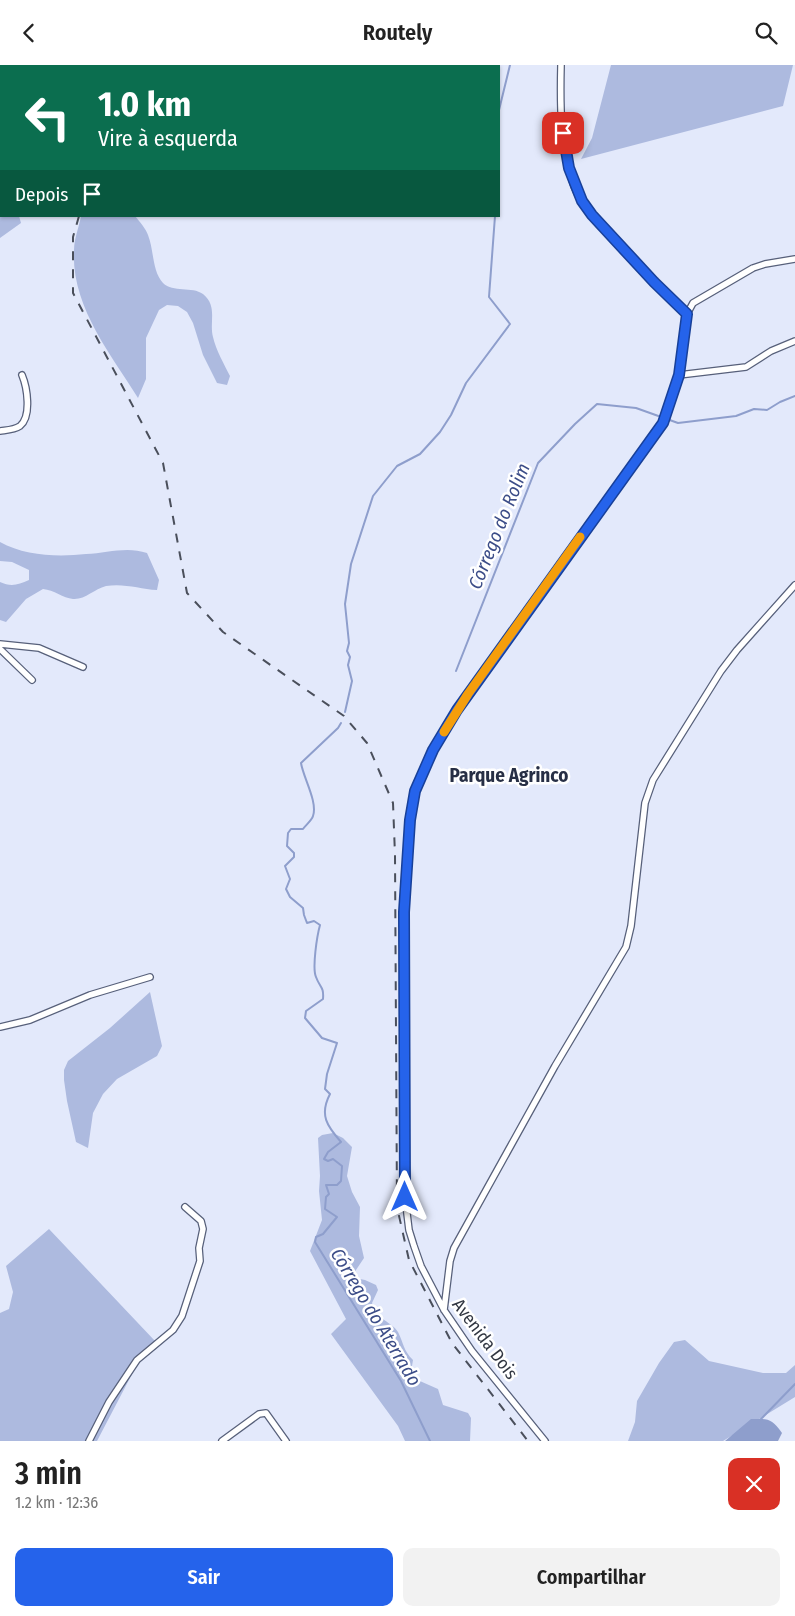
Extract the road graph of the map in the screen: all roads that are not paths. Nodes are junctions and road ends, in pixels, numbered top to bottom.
1 (561, 65) edge
2 (795, 259) edge
3 (687, 314) junction
4 (795, 341) edge
5 (22, 375) dead end
6 (679, 375) junction
7 (0, 431) edge
8 (795, 585) edge
9 (0, 644) edge
10 (0, 649) edge
11 (83, 667) dead end
12 (32, 681) dead end
13 (150, 977) dead end
14 (0, 1027) edge
15 (185, 1207) dead end
16 (444, 1310) junction
17 (89, 1441) edge
18 (222, 1441) edge
19 (286, 1441) edge
20 (545, 1441) edge

1 - 3 street
2 - 3 street
3 - 6 street, Avenida Dois
4 - 6 street
5 - 7 street
6 - 16 street, Avenida Dois
8 - 16 street
9 - 11 street
10 - 12 street
13 - 14 street
15 - 17 street
16 - 20 street, Avenida Dois
18 - 19 street

